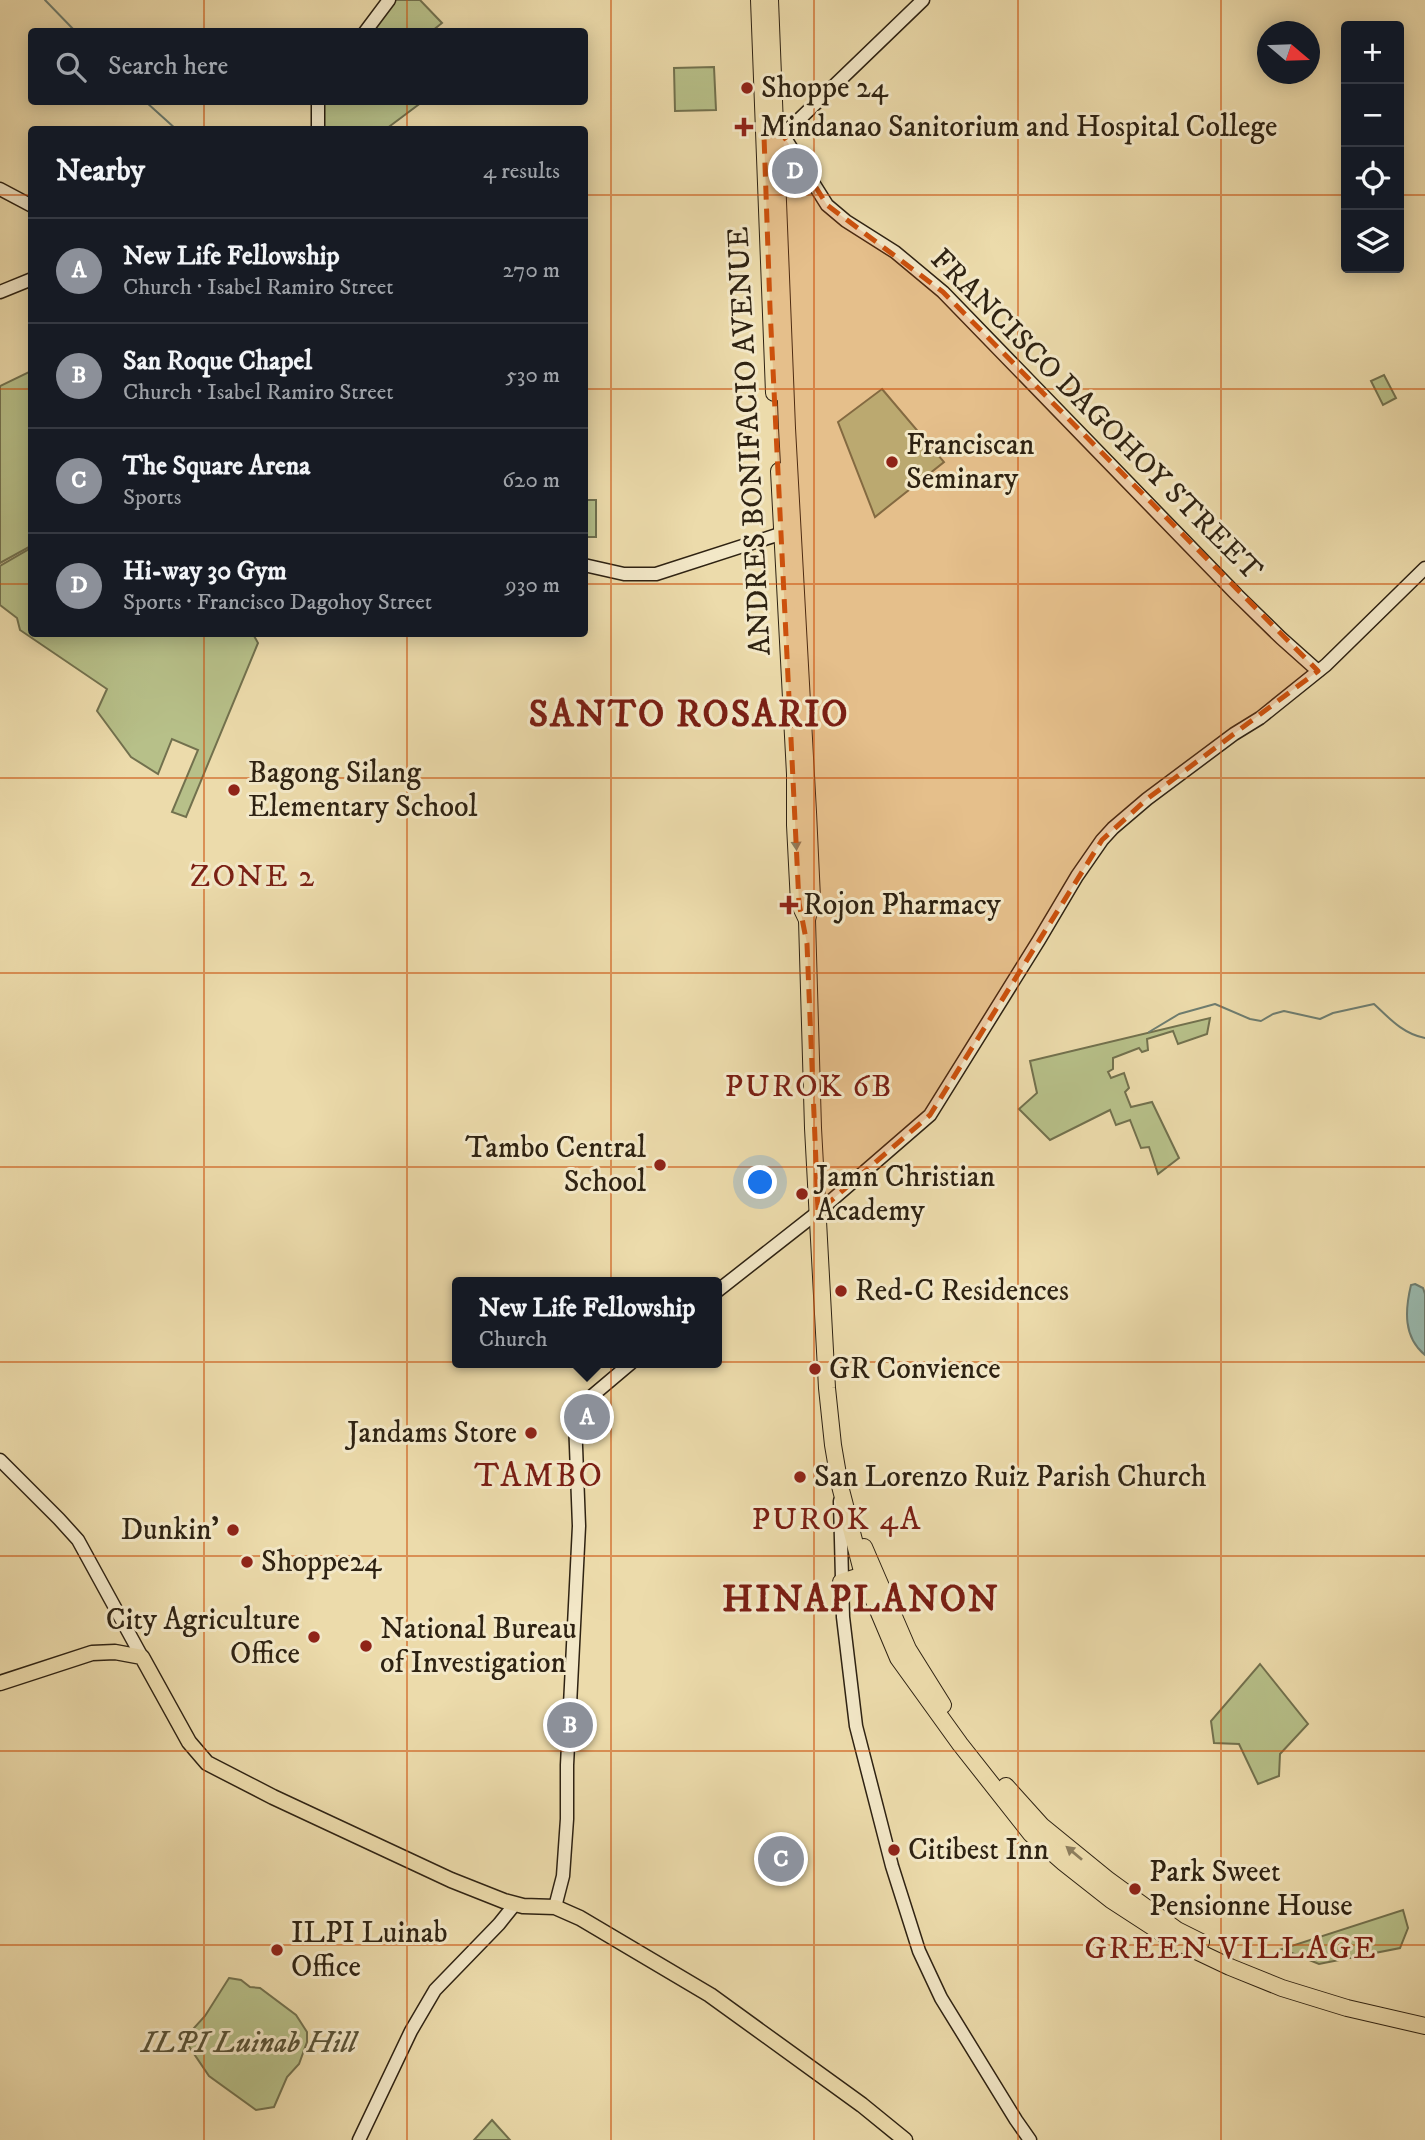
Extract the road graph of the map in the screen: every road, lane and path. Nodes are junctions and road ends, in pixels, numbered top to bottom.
1 (389, 0) edge
2 (759, 0) edge
3 (770, 0) edge
4 (923, 0) edge
5 (368, 28) edge
6 (318, 105) edge
7 (318, 126) edge
8 (774, 136) junction
9 (0, 189) edge
10 (28, 204) edge
11 (28, 281) edge
12 (0, 292) edge
13 (783, 533) junction
14 (588, 566) edge
15 (1425, 568) edge
16 (1322, 668) junction
17 (807, 920) junction
18 (818, 1212) junction
19 (722, 1287) edge
20 (625, 1368) edge
21 (0, 1460) edge
22 (840, 1485) junction
23 (863, 1575) junction
24 (841, 1582) junction
25 (142, 1657) junction
26 (0, 1683) edge
27 (515, 1904) junction
28 (555, 1907) junction
29 (1425, 2015) edge
30 (1425, 2026) edge
31 (359, 2140) edge
32 (905, 2140) edge
33 (1030, 2140) edge

1 - 5 street
2 - 8 highway, ANDRES BONIFACIO AVENUE
3 - 8 highway, ANDRES BONIFACIO AVENUE
4 - 8 street
6 - 7 street
8 - 13 highway, ANDRES BONIFACIO AVENUE
8 - 16 street, FRANCISCO DAGOHOY STREET
8 - 17 highway, ANDRES BONIFACIO AVENUE
9 - 10 street
11 - 12 street
13 - 14 street
13 -> 17 highway, ANDRES BONIFACIO AVENUE
15 - 16 street
16 - 18 street
17 - 18 highway, ANDRES BONIFACIO AVENUE
18 - 19 street
18 - 22 highway, ANDRES BONIFACIO AVENUE
20 - 28 street
21 - 25 street
22 - 23 highway, ANDRES BONIFACIO AVENUE
22 - 24 street
29 -> 22 highway, ANDRES BONIFACIO AVENUE
23 - 24 highway
23 - 30 highway, ANDRES BONIFACIO AVENUE
24 - 33 street
25 - 26 main road
25 - 27 main road
27 - 28 main road
27 - 31 street
28 - 32 main road

